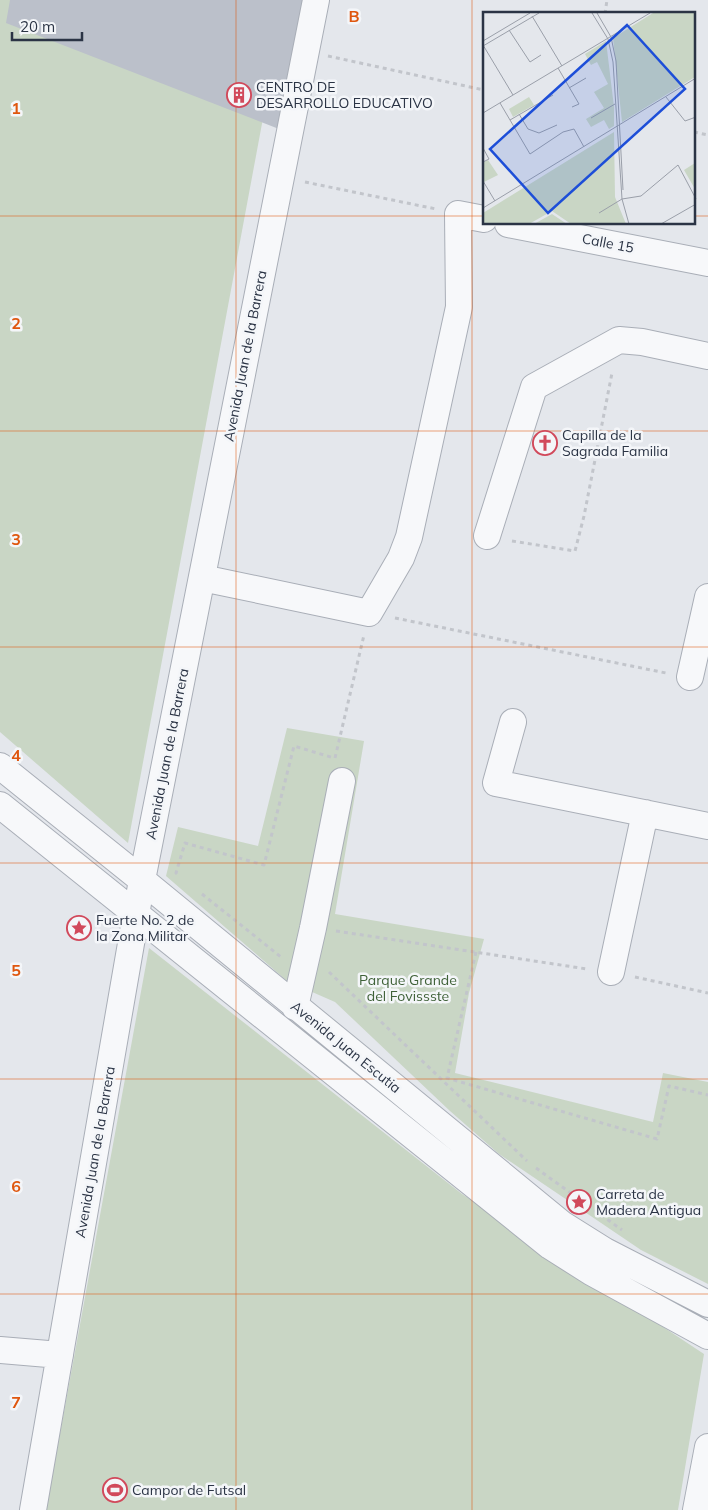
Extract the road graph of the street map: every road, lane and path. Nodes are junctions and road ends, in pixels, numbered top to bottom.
1 (316, 0) edge
2 (306, 52) junction
3 (483, 90) edge
4 (281, 178) junction
5 (458, 214) junction
6 (483, 219) edge
7 (519, 225) edge
8 (603, 233) edge
9 (708, 263) edge
10 (619, 340) junction
11 (708, 356) edge
12 (487, 536) joint
13 (202, 578) junction
14 (708, 597) edge
15 (369, 613) junction
16 (690, 678) joint
17 (513, 722) dead end
18 (0, 766) edge
19 (338, 770) junction
20 (0, 805) edge
21 (644, 813) junction
22 (708, 826) edge
23 (183, 879) dead end
24 (142, 880) junction
25 (199, 892) dead end
26 (136, 914) junction
27 (313, 928) junction
28 (476, 952) junction
29 (304, 966) junction
30 (611, 972) junction
31 (708, 993) edge
32 (295, 1006) junction
33 (708, 1095) edge
34 (626, 1232) dead end
35 (708, 1304) edge
36 (708, 1336) edge
37 (0, 1350) edge
38 (60, 1355) junction
39 (708, 1447) edge
40 (34, 1510) edge
41 (696, 1510) edge

1 - 2 street, Avenida Juan de la Barrera
2 - 3 path
2 - 4 street, Avenida Juan de la Barrera
4 - 5 path
4 - 13 street, Avenida Juan de la Barrera
5 - 6 street
5 - 15 street
7 - 8 street, Calle 15
8 - 9 street, Calle 15
10 - 11 street
10 - 12 street
10 - 12 path
13 - 15 street
13 - 24 street, Avenida Juan de la Barrera
14 - 16 street
15 - 16 path
15 - 19 path
17 - 21 street
18 - 24 street, Avenida Juan Escutia
19 - 23 path
19 - 27 street
20 - 26 street, Avenida Juan Escutia
21 - 22 street
21 - 30 street
24 - 26 street, Avenida Juan de la Barrera
24 - 32 street, Avenida Juan Escutia
25 - 29 path
26 - 36 street, Avenida Juan Escutia
26 - 38 street, Avenida Juan de la Barrera
27 - 28 path
27 - 29 street
28 - 30 path
28 - 33 path
29 - 32 street
29 - 34 path
30 - 31 path
32 - 35 street, Avenida Juan Escutia
37 - 38 street
38 - 40 street, Avenida Juan de la Barrera
39 - 41 street

